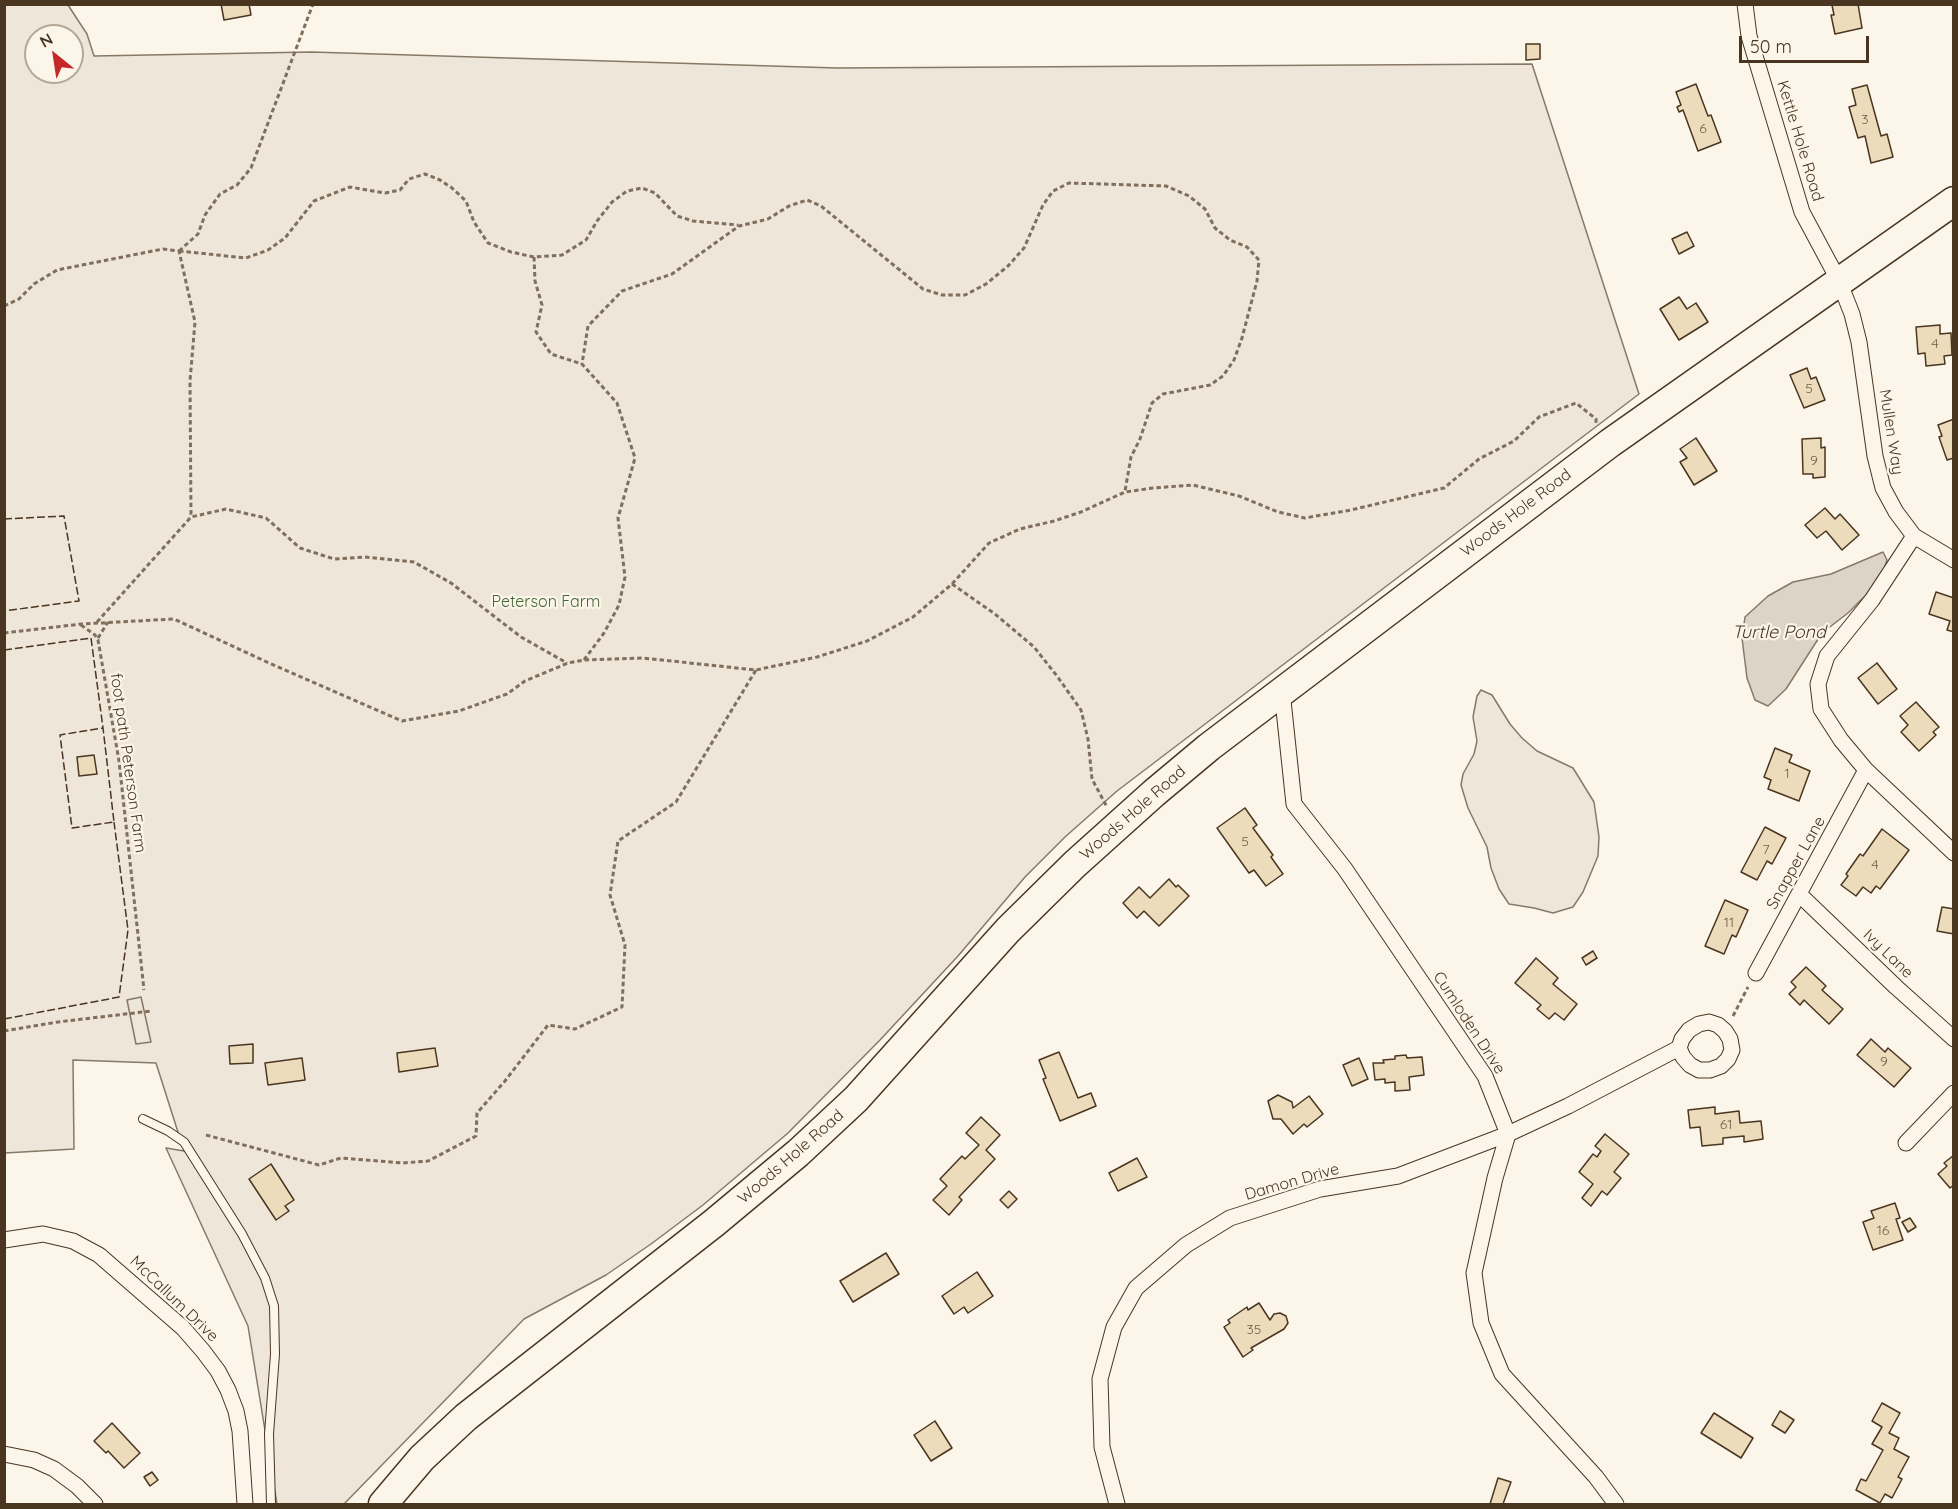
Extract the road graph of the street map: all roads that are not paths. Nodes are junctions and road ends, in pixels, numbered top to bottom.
1 (1745, 4) edge
2 (1953, 201) edge
3 (1839, 281) junction
4 (1914, 536) junction
5 (1953, 560) edge
6 (1282, 691) junction
7 (1866, 770) junction
8 (1953, 853) edge
9 (1799, 894) junction
10 (1756, 973) road end
11 (1953, 1039) edge
12 (1679, 1048) junction
13 (1953, 1093) edge
14 (143, 1119) dead end
15 (1508, 1134) junction
16 (1906, 1143) dead end
17 (4, 1240) edge
18 (4, 1454) edge
19 (95, 1504) edge
20 (245, 1504) edge
21 (271, 1504) edge
22 (383, 1504) edge
23 (1117, 1504) edge
24 (1616, 1504) edge

1 - 3 street, Kettle Hole Road
2 - 3 highway, Woods Hole Road
3 - 4 street, Mullen Way
3 - 6 highway, Woods Hole Road
4 - 5 street, Mullen Way
4 - 7 street
6 - 15 street, Cumloden Drive
6 - 22 highway, Woods Hole Road
7 - 8 street
7 - 9 street, Snapper Lane
9 - 10 street, Snapper Lane
9 - 11 street, Ivy Lane
12 - 12 street, Damon Drive
12 - 15 street, Damon Drive
13 - 16 street
14 - 21 lane
15 - 23 street, Damon Drive
15 - 24 street
17 - 20 street, McCallum Drive
18 - 19 street

